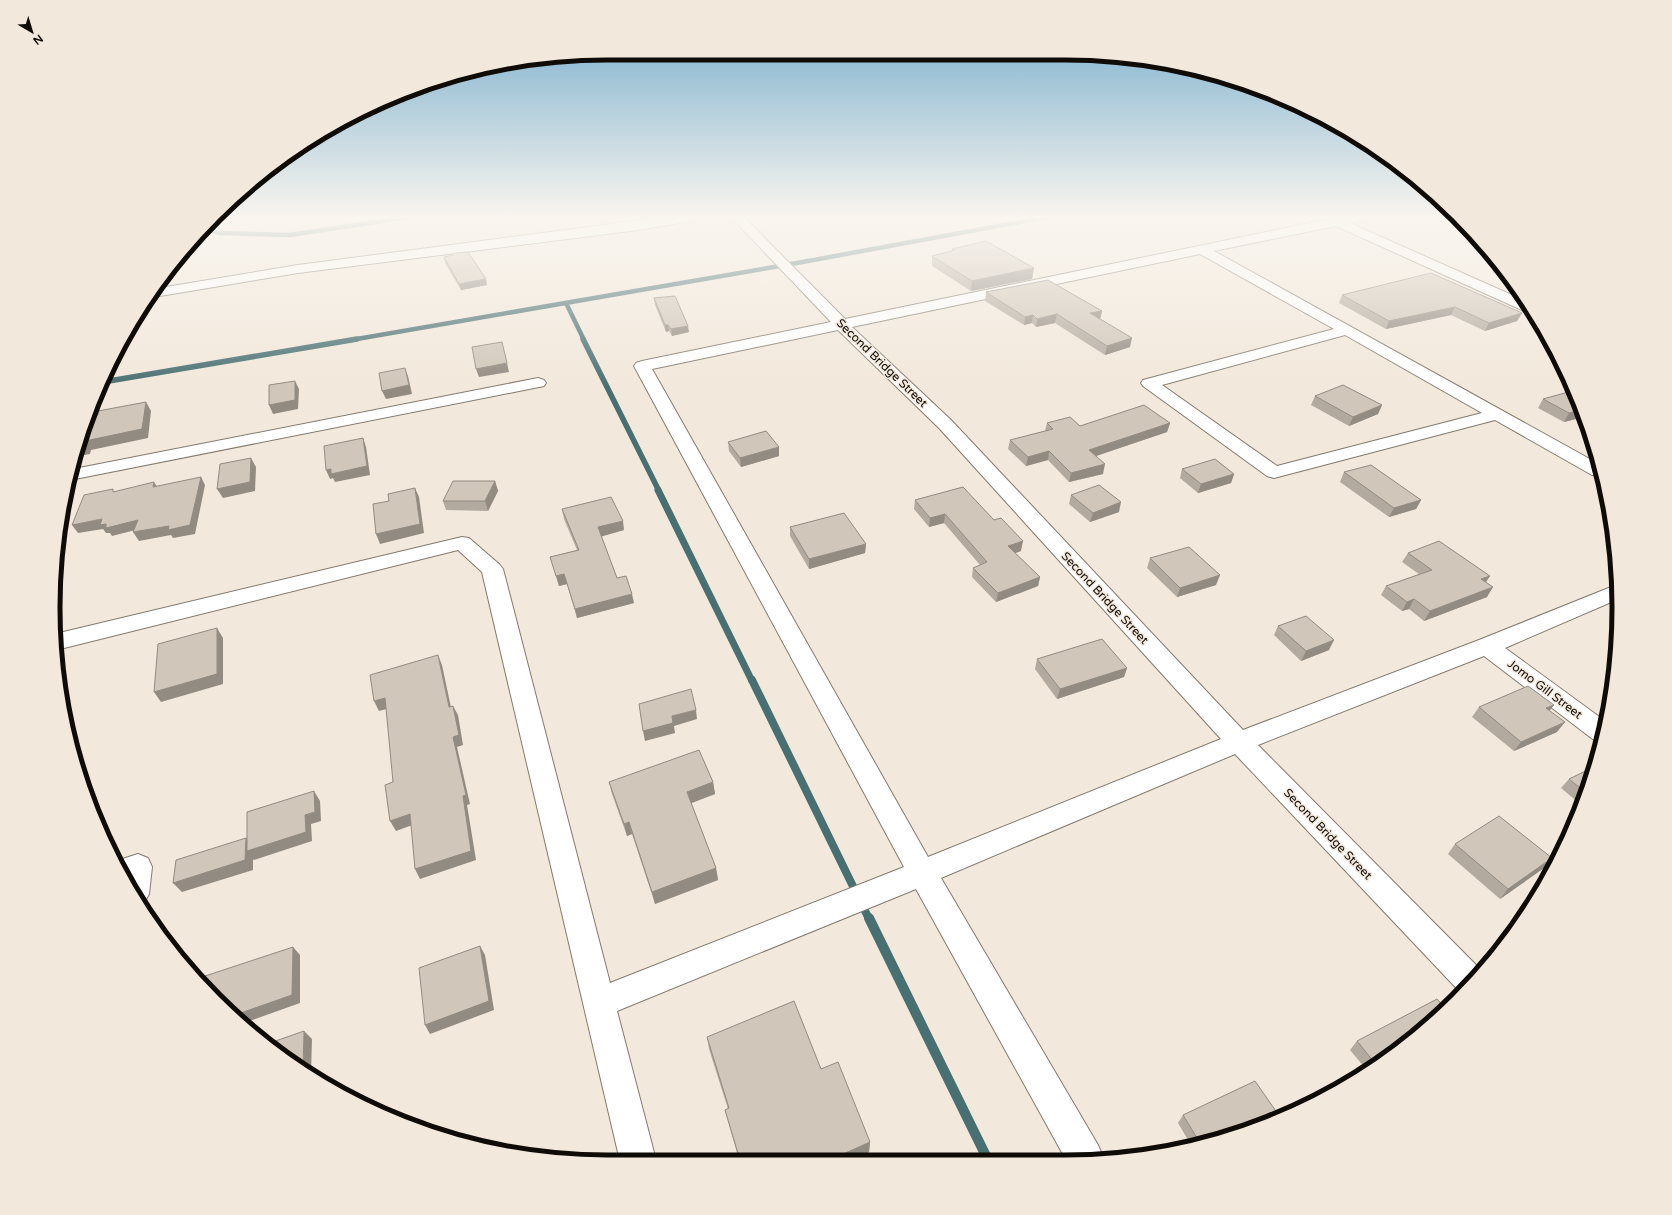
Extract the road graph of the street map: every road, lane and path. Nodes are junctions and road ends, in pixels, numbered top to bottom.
1 (266, 274) edge
2 (792, 274) edge
3 (1086, 274) edge
4 (1245, 274) edge
5 (1452, 274) edge
6 (1511, 290) edge
7 (160, 292) edge
8 (1497, 294) junction
9 (1521, 304) edge
10 (841, 324) junction
11 (1346, 330) junction
12 (538, 384) dead end
13 (1496, 414) junction
14 (1593, 468) edge
15 (77, 474) edge
16 (1612, 594) edge
17 (61, 641) edge
18 (1487, 646) junction
19 (1598, 729) edge
20 (1239, 742) junction
21 (127, 870) edge
22 (922, 873) junction
23 (135, 885) edge
24 (1468, 977) edge
25 (599, 1003) junction
26 (1083, 1154) edge
27 (637, 1155) edge

1 - 7 street
2 - 10 street, Second Bridge Street
3 - 10 street
4 - 11 street
5 - 8 street
6 - 8 street
8 - 9 street
10 - 20 street, Second Bridge Street
10 - 22 street
11 - 13 street
11 - 13 street
12 - 15 street
13 - 14 street
16 - 18 street
17 - 25 street
18 - 19 street, Jomo Gill Street
18 - 20 street
20 - 22 street
20 - 24 street, Second Bridge Street
21 - 23 street
22 - 25 street
22 - 26 street
25 - 27 street

